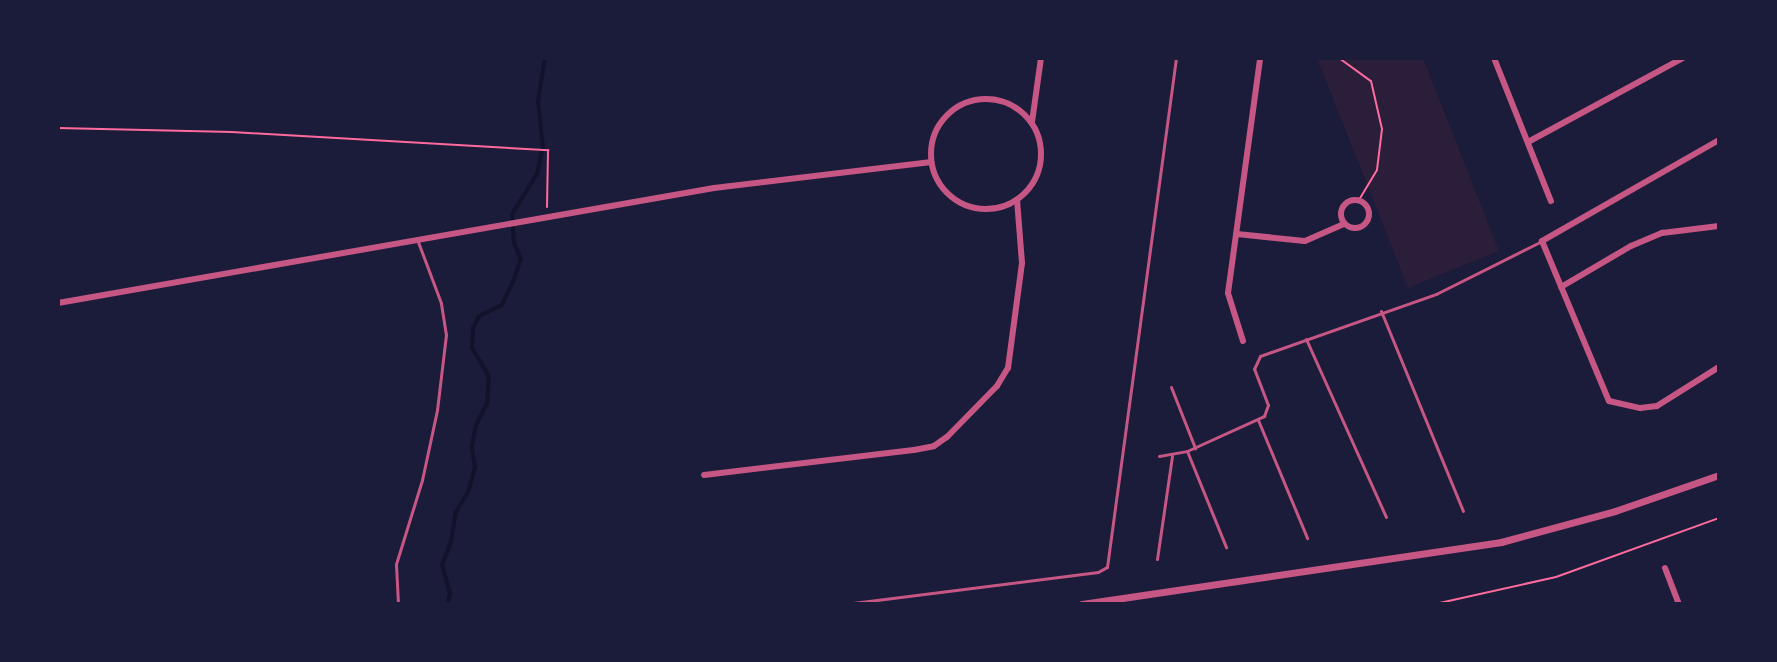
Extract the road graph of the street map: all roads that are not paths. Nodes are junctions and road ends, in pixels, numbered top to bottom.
1 (1041, 58) edge
2 (1176, 58) edge
3 (1260, 58) edge
4 (1494, 58) edge
5 (1683, 58) edge
6 (1032, 122) junction
7 (1719, 140) edge
8 (1528, 142) junction
9 (931, 162) junction
10 (1017, 200) junction
11 (1551, 201) dead end
12 (1344, 224) junction
13 (1719, 226) edge
14 (1237, 234) junction
15 (417, 238) junction
16 (1542, 241) junction
17 (1561, 287) junction
18 (58, 303) edge
19 (1381, 311) junction
20 (1306, 338) junction
21 (1243, 341) dead end
22 (1719, 367) edge
23 (1171, 387) dead end
24 (1258, 420) junction
25 (1195, 448) junction
26 (1187, 451) junction
27 (1173, 455) junction
28 (1159, 456) dead end
29 (704, 475) dead end
30 (1716, 475) edge
31 (1463, 511) dead end
32 (1386, 517) dead end
33 (1307, 538) dead end
34 (1226, 547) dead end
35 (1157, 559) dead end
36 (1665, 568) dead end
37 (398, 604) edge
38 (845, 604) edge
39 (1082, 604) edge
40 (1679, 604) edge

1 - 6 street
2 - 38 lane
3 - 14 street
4 - 8 street
5 - 8 street
6 - 9 street
6 - 10 street
7 - 16 street
8 - 11 street
9 - 10 street
9 - 15 street
10 - 29 street
12 - 12 street
12 - 14 street
13 - 17 street
14 - 21 street
15 - 18 street
15 - 37 lane
16 - 17 street
16 - 19 lane
17 - 22 street
19 - 20 lane
19 - 31 lane
20 - 24 lane
20 - 32 lane
23 - 25 lane
24 - 25 lane
24 - 33 lane
25 - 26 lane
26 - 27 lane
26 - 34 lane
27 - 28 lane
27 - 35 lane
30 - 39 street
36 - 40 street

